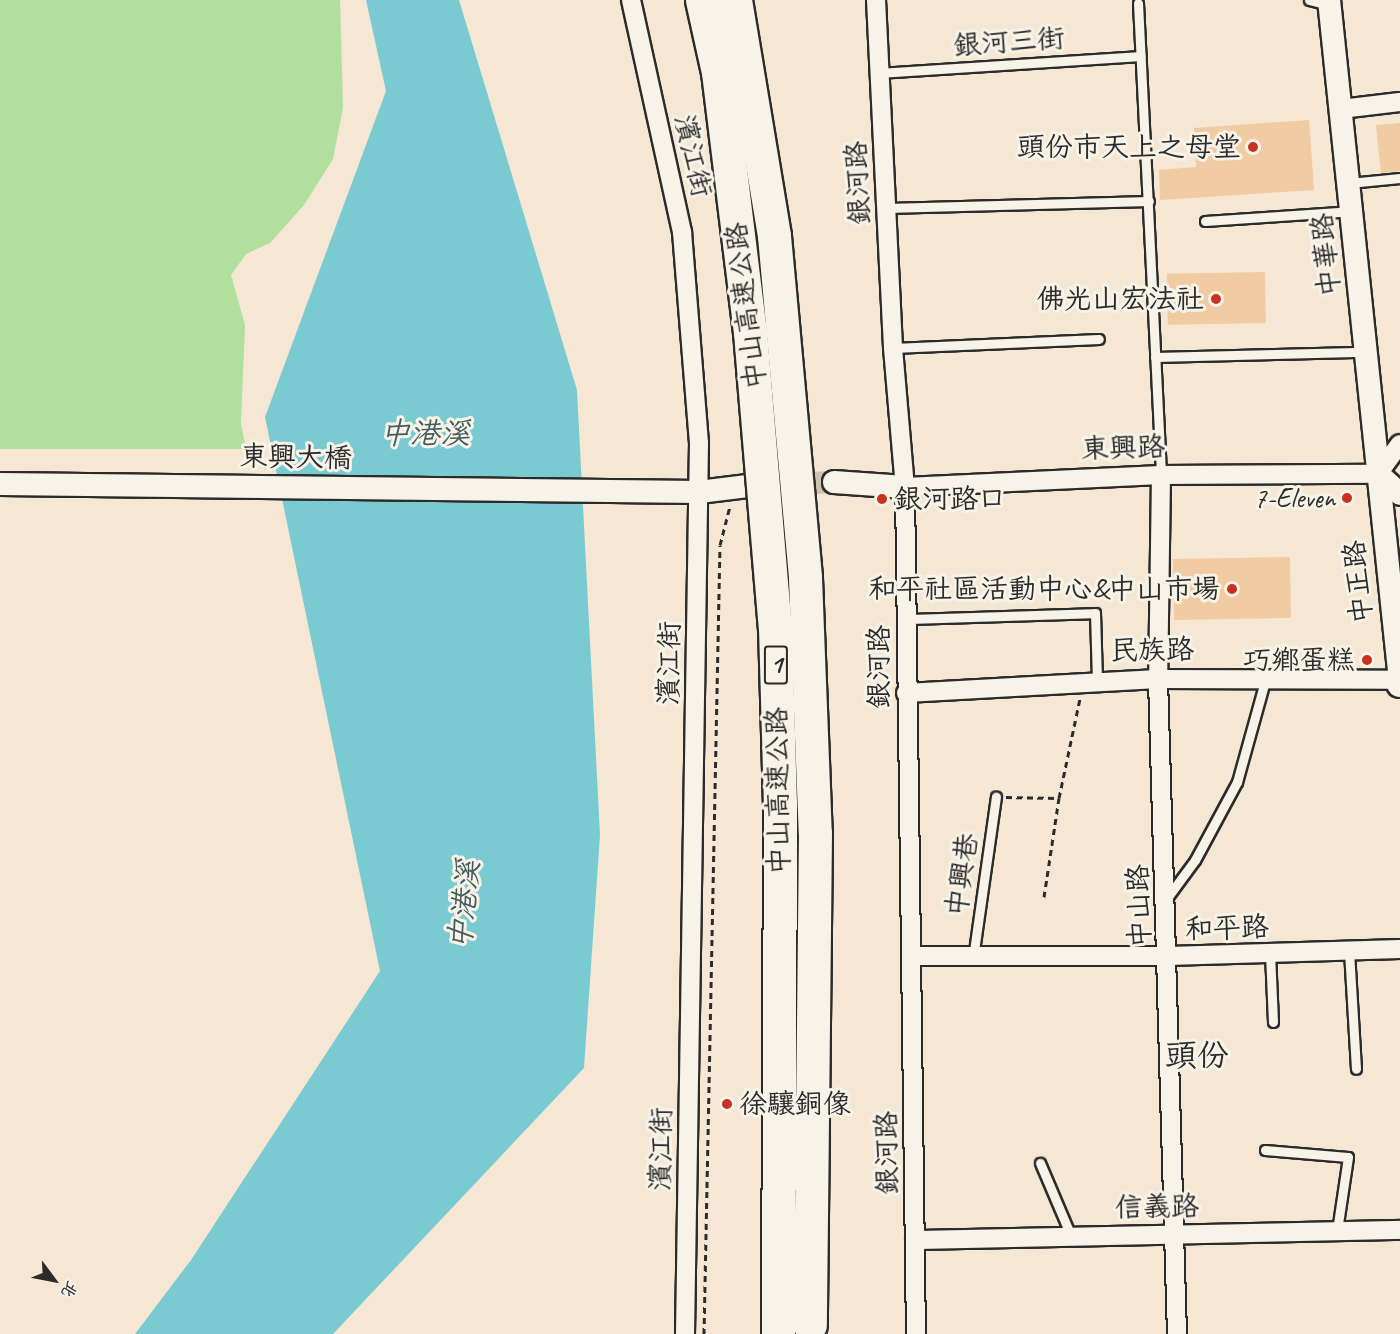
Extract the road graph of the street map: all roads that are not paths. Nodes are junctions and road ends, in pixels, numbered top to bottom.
1 (631, 0) edge
2 (702, 0) edge
3 (735, 0) edge
4 (876, 0) edge
5 (1322, 2) edge
6 (1138, 3) dead end
7 (1140, 56) junction
8 (879, 73) junction
9 (1400, 102) edge
10 (1341, 109) junction
11 (1400, 178) edge
12 (1349, 183) junction
13 (1149, 201) junction
14 (886, 208) junction
15 (1352, 211) junction
16 (1205, 221) dead end
17 (1099, 339) dead end
18 (893, 348) junction
19 (1366, 352) junction
20 (1155, 357) junction
21 (1400, 444) edge
22 (1378, 474) junction
23 (1161, 476) junction
24 (834, 482) tunnel mouth
25 (0, 484) edge
26 (739, 486) tunnel mouth
27 (905, 487) junction
28 (699, 492) junction
29 (1400, 494) edge
30 (906, 619) junction
31 (1158, 679) junction
32 (1265, 681) junction
33 (1400, 681) edge
34 (1090, 683) junction
35 (906, 693) junction
36 (996, 797) road end
37 (1166, 900) junction
38 (1400, 949) edge
39 (1349, 951) junction
40 (1270, 953) junction
41 (912, 956) junction
42 (1168, 956) junction
43 (973, 958) junction
44 (1273, 1022) dead end
45 (1356, 1069) dead end
46 (1265, 1150) dead end
47 (1040, 1163) dead end
48 (1400, 1230) edge
49 (1336, 1231) junction
50 (1175, 1234) junction
51 (1071, 1236) junction
52 (915, 1240) junction
53 (810, 1325) dead end
54 (685, 1334) edge
55 (778, 1334) edge
56 (916, 1334) edge
57 (1177, 1334) edge

1 - 28 street, 濱江街
2 - 55 highway, 中山高速公路 / 1, bridge
3 - 53 highway, 中山高速公路 / 1, bridge
4 - 8 street, 銀河路
5 - 10 street, 中華路
6 - 7 lane
7 - 8 lane, 銀河三街
7 - 13 lane
8 - 14 street, 銀河路
9 - 10 street
10 - 12 street, 中華路
11 - 12 lane
12 - 15 street, 中華路
13 - 14 lane
13 - 20 lane
14 - 18 street, 銀河路
15 - 16 lane
15 - 19 street, 中華路
17 - 18 lane
18 - 27 street, 銀河路
19 - 20 lane
19 - 22 street, 中華路
20 - 23 lane
21 - 22 street
22 - 23 street, 東興路
22 - 29 street
22 - 33 street, 中正路
23 - 27 street, 東興路
23 - 31 street, 中山路
24 - 27 street, 東興路
25 - 28 street, 東興大橋
26 - 28 street, 東興大橋
27 - 30 street, 銀河路
28 - 54 street, 濱江街
30 - 34 lane
30 - 35 street, 銀河路
31 - 32 street, 民族路
31 - 34 street, 民族路
31 - 37 street, 中山路
32 - 33 street, 民族路
32 - 37 lane
34 - 35 street, 民族路
35 - 41 street, 銀河路
36 - 43 lane, 中興巷
37 - 42 street, 中山路
38 - 39 street, 和平路
39 - 40 street, 和平路
39 - 45 lane
40 - 42 street, 和平路
40 - 44 lane
41 - 43 street, 和平路
41 - 52 street, 銀河路
42 - 43 street, 和平路
42 - 50 street, 中山路
46 - 49 lane
47 - 51 lane
48 - 49 street, 信義路
49 - 50 street, 信義路
50 - 51 street, 信義路
50 - 57 street, 中山路
51 - 52 street, 信義路
52 - 56 street, 銀河路

